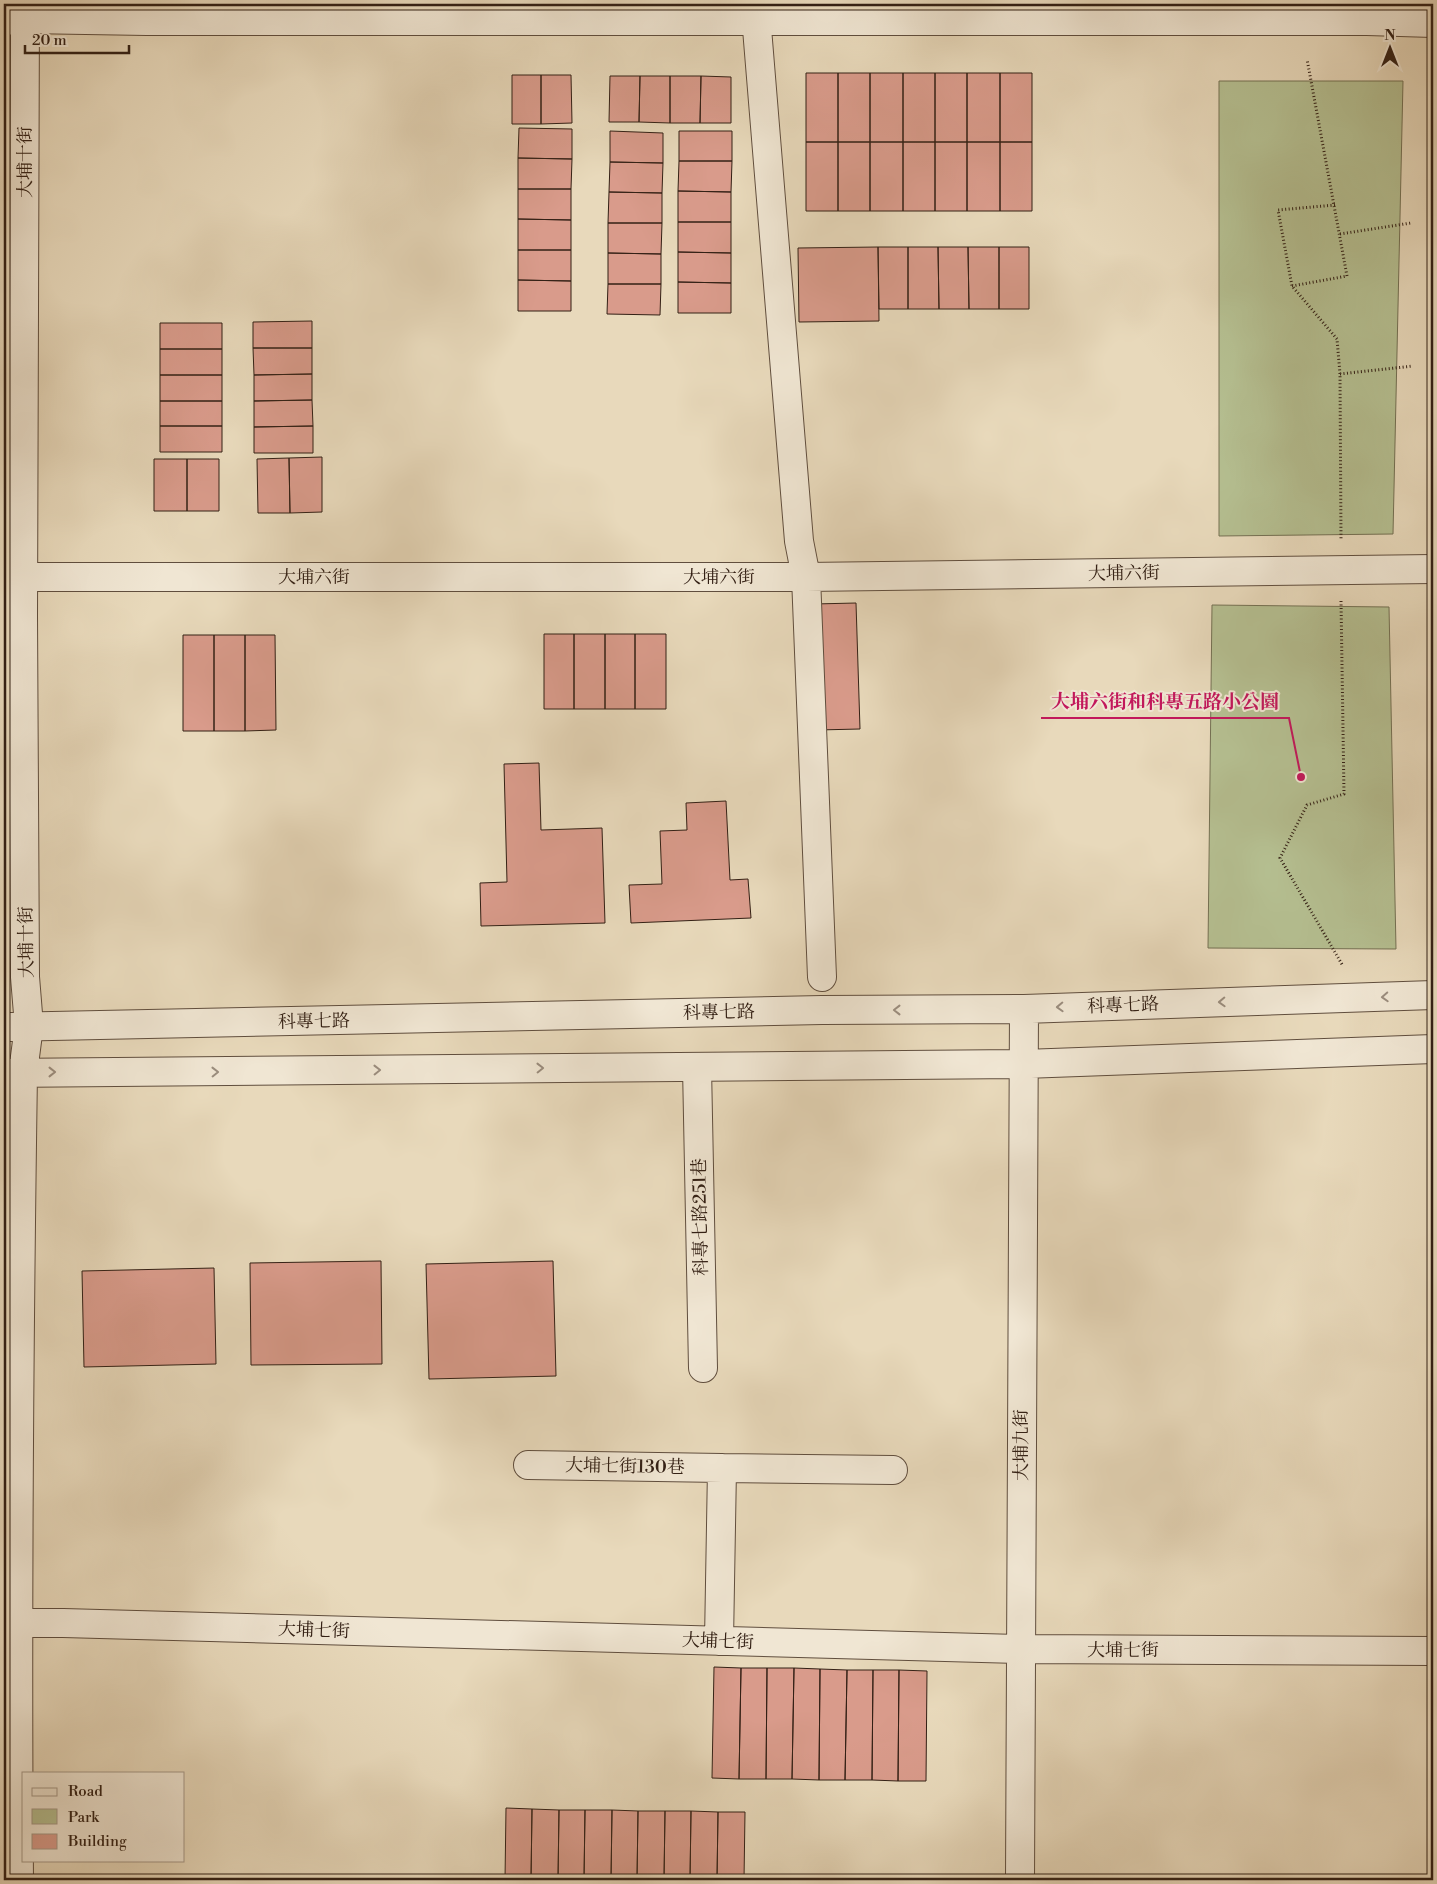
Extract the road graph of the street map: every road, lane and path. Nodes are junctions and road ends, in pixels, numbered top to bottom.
1 (756, 13) edge
2 (18, 15) edge
3 (1433, 23) edge
4 (1307, 59) dead end
5 (1335, 205) junction
6 (1411, 223) dead end
7 (1340, 234) junction
8 (1292, 286) junction
9 (1413, 366) dead end
10 (1340, 374) junction
11 (1341, 544) dead end
12 (1433, 569) edge
13 (14, 577) edge
14 (806, 577) junction
15 (1342, 598) dead end
16 (1344, 967) dead end
17 (822, 977) dead end
18 (1433, 995) edge
19 (1024, 1009) junction
20 (16, 1026) edge
21 (1433, 1049) edge
22 (1024, 1064) junction
23 (697, 1067) junction
24 (14, 1073) edge
25 (703, 1368) dead end
26 (528, 1465) dead end
27 (722, 1468) junction
28 (893, 1470) dead end
29 (10, 1623) edge
30 (719, 1641) junction
31 (1021, 1650) junction
32 (1433, 1651) edge
33 (19, 1880) edge
34 (1020, 1880) edge

1 - 2 street
1 - 3 street
1 - 14 street
2 - 13 street, 大埔十街
4 - 5 path
5 - 7 path
5 - 8 path
6 - 7 path
7 - 8 path
8 - 10 path
9 - 10 path
10 - 11 path
12 - 14 street, 大埔六街
13 - 14 street, 大埔六街
13 - 20 street, 大埔十街
14 - 17 street
15 - 16 path
18 -> 19 street, 科專七路
19 -> 20 street, 科專七路
19 - 22 street, 大埔九街
20 - 24 street, 大埔十街
21 - 22 street
22 - 23 street
22 - 31 street, 大埔九街
24 -> 23 street
23 - 25 street, 科專七路251巷
24 - 29 street, 大埔十街
26 - 27 street, 大埔七街130巷
27 - 28 street, 大埔七街130巷
27 - 30 street
29 - 30 street, 大埔七街
29 - 33 street, 大埔十街
30 - 31 street, 大埔七街
31 - 32 street, 大埔七街
31 - 34 street, 大埔九街

